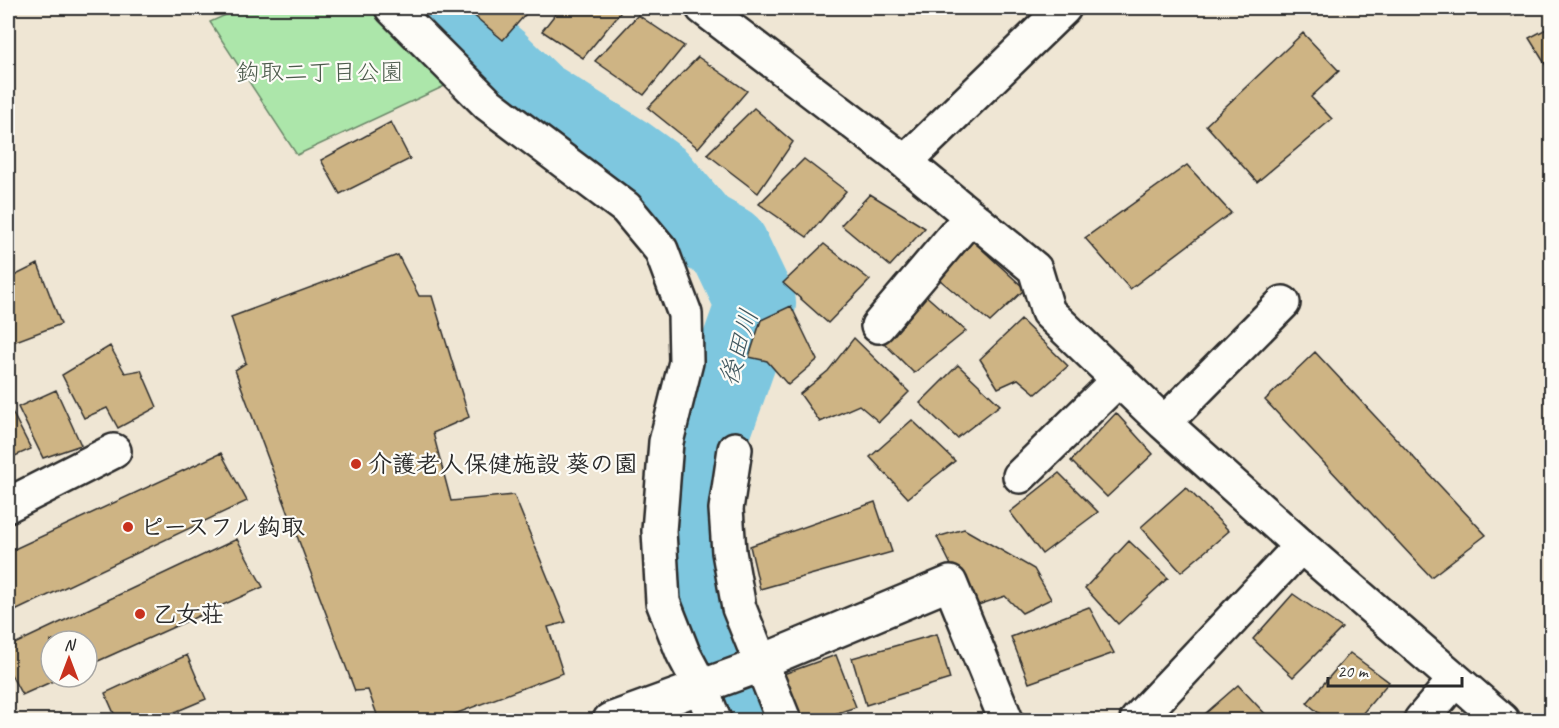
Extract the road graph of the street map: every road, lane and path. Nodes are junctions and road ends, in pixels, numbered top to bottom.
1 (392, 8) edge
2 (704, 8) edge
3 (1064, 8) edge
4 (905, 162) junction
5 (970, 216) junction
6 (1283, 303) dead end
7 (878, 326) dead end
8 (1119, 380) junction
9 (1164, 423) junction
10 (735, 449) dead end
11 (114, 451) dead end
12 (1020, 476) dead end
13 (8, 505) edge
14 (1301, 546) junction
15 (754, 666) junction
16 (1455, 680) junction
17 (709, 683) junction
18 (610, 720) edge
19 (714, 720) edge
20 (784, 720) edge
21 (1006, 720) edge
22 (1137, 720) edge
23 (1420, 720) edge
24 (1502, 720) edge

1 - 17 street
2 - 4 street
3 - 4 street
4 - 5 street
5 - 7 street
5 - 8 street
6 - 9 street
8 - 9 street
8 - 12 street
9 - 14 street
10 - 15 street
11 - 13 street
14 - 16 street
14 - 22 street
15 - 17 street
15 - 20 street
15 - 21 street
16 - 23 street
16 - 24 street
17 - 18 street
17 - 19 street

